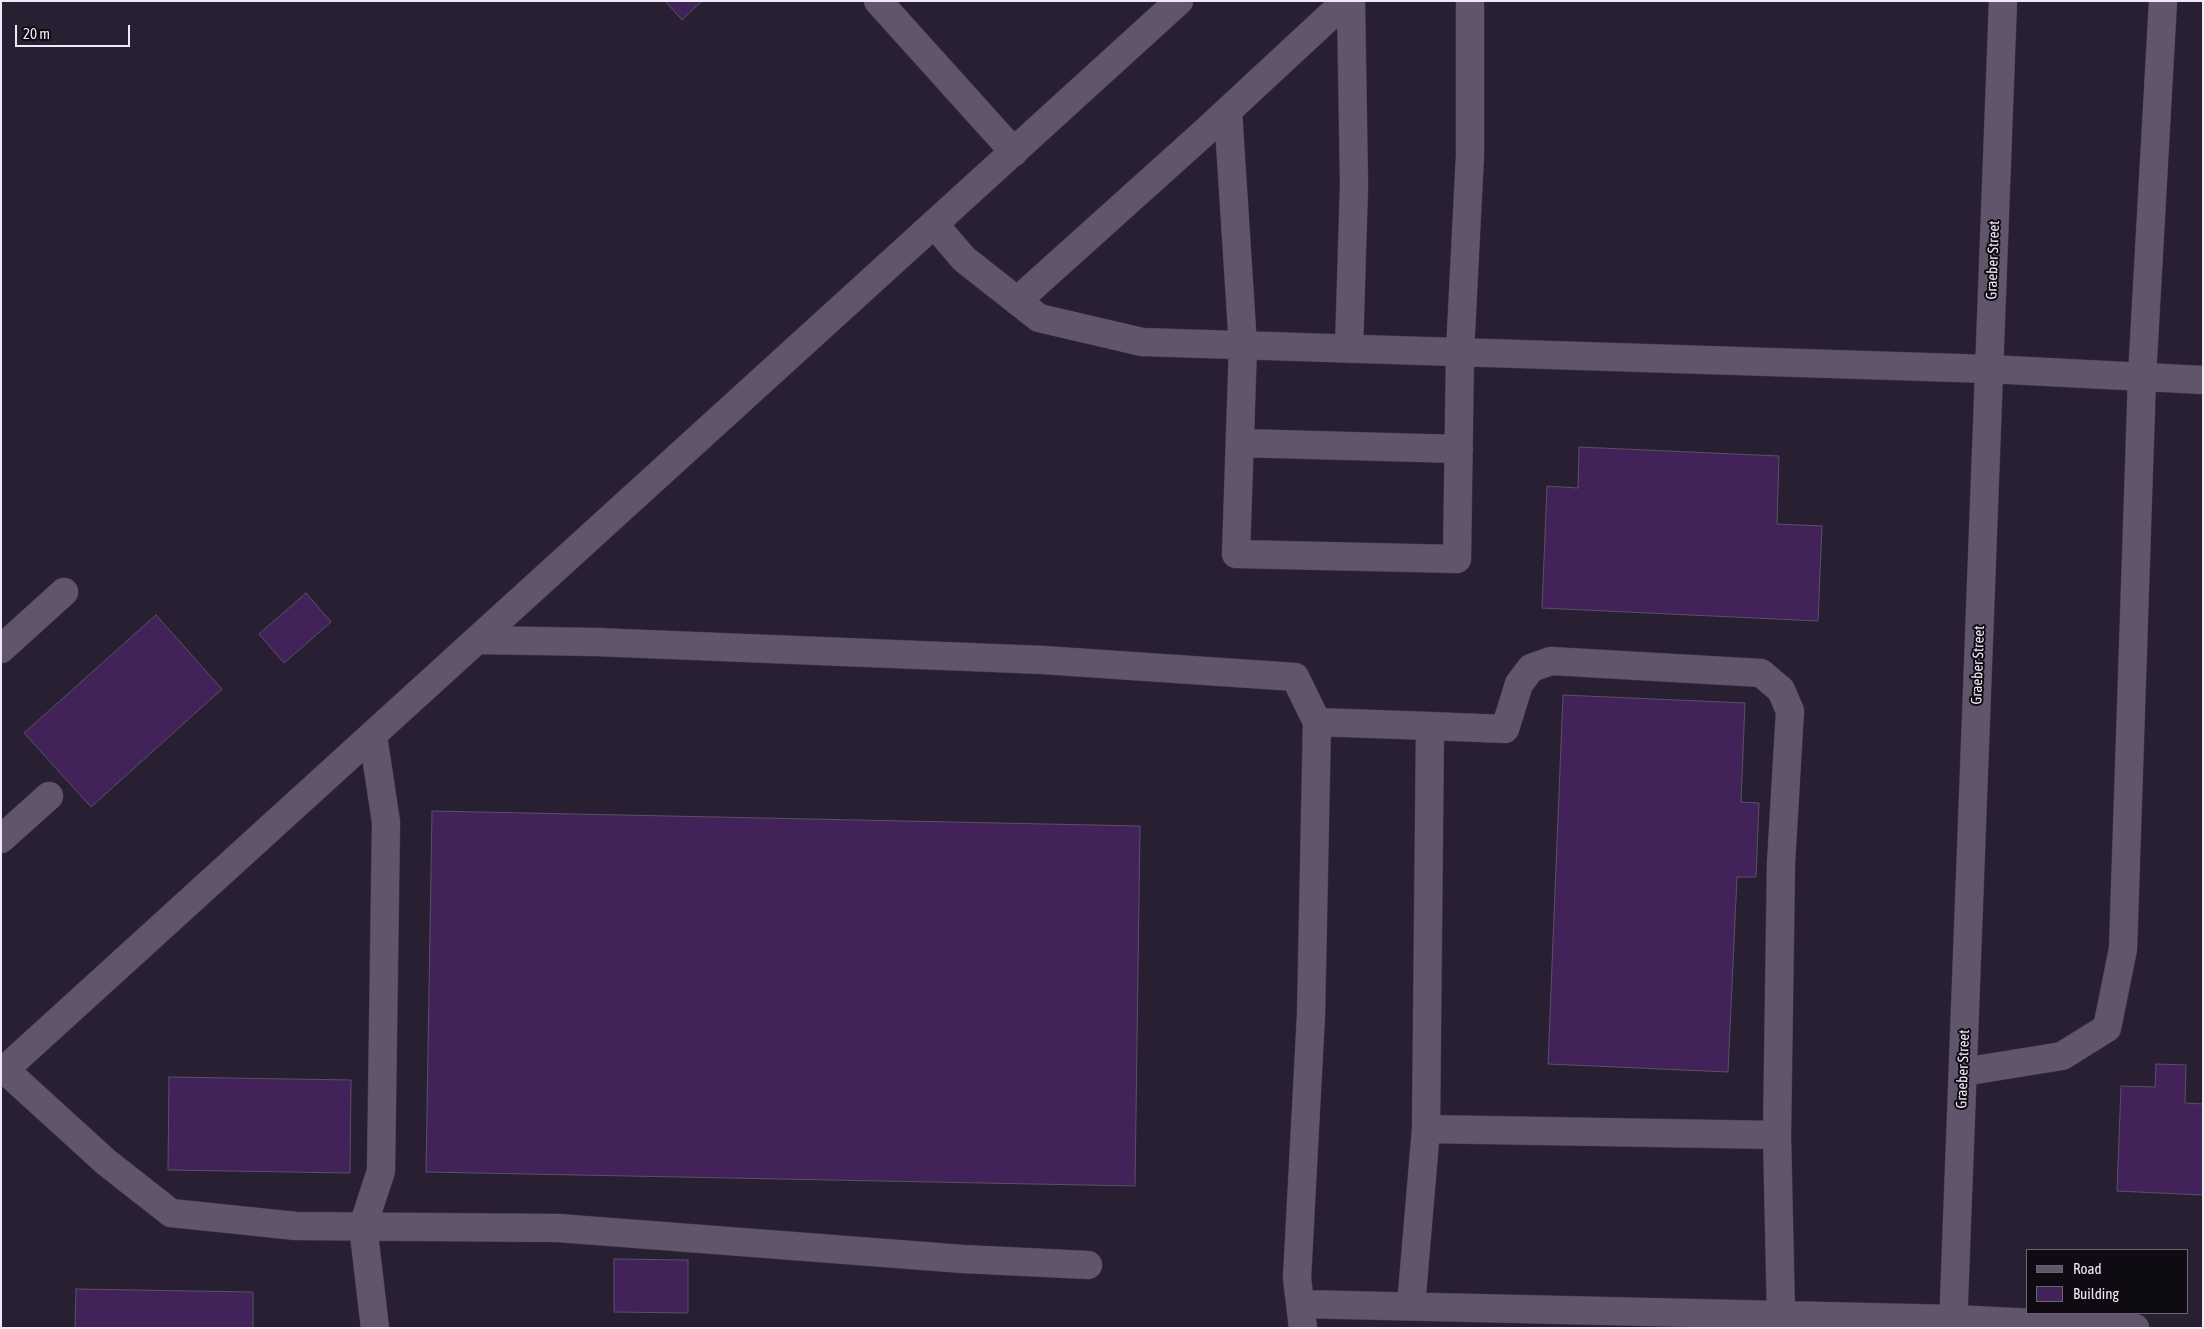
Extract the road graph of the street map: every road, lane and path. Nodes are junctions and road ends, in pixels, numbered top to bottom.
1 (878, 1) edge
2 (1179, 1) edge
3 (1346, 1) edge
4 (1350, 1) edge
5 (1470, 1) edge
6 (2003, 1) edge
7 (2163, 1) edge
8 (1228, 111) junction
9 (1014, 152) junction
10 (934, 224) junction
11 (1017, 300) junction
12 (1243, 346) junction
13 (1349, 349) junction
14 (1460, 352) junction
15 (1989, 369) junction
16 (2142, 377) junction
17 (2203, 380) edge
18 (1240, 443) junction
19 (1459, 448) junction
20 (64, 592) dead end
21 (478, 640) junction
22 (1, 648) edge
23 (1317, 722) junction
24 (1430, 726) junction
25 (373, 736) junction
26 (48, 796) dead end
27 (1, 839) edge
28 (3, 1072) edge
29 (1963, 1072) junction
30 (1426, 1129) junction
31 (1777, 1135) junction
32 (363, 1226) junction
33 (1088, 1265) dead end
34 (1411, 1306) junction
35 (1781, 1315) junction
36 (1301, 1316) edge
37 (1841, 1322) edge
38 (1954, 1323) edge
39 (375, 1328) edge
40 (2135, 1328) edge

1 - 9 street
2 - 9 street
3 - 8 street
4 - 13 street
5 - 14 street
6 - 15 street, Graeber Street
7 - 16 street
8 - 11 street
8 - 12 street
9 - 10 street
10 - 11 street
10 - 21 street
11 - 12 street
12 - 13 street
12 - 18 street
13 - 14 street
14 - 15 street
14 - 19 street
15 - 16 street
15 - 29 street, Graeber Street
16 - 17 street
16 - 29 street
18 - 19 street
18 - 19 street
20 - 22 street
21 - 23 street
21 - 25 street
23 - 24 street
23 - 36 street
24 - 30 street
24 - 31 street
25 - 28 street
25 - 32 street
26 - 27 street
28 - 32 street
29 - 38 street, Graeber Street
30 - 31 street
30 - 34 street
31 - 35 street
32 - 33 street
32 - 39 street
34 - 35 street
34 - 36 street
35 - 37 street
37 - 38 street
38 - 40 street

